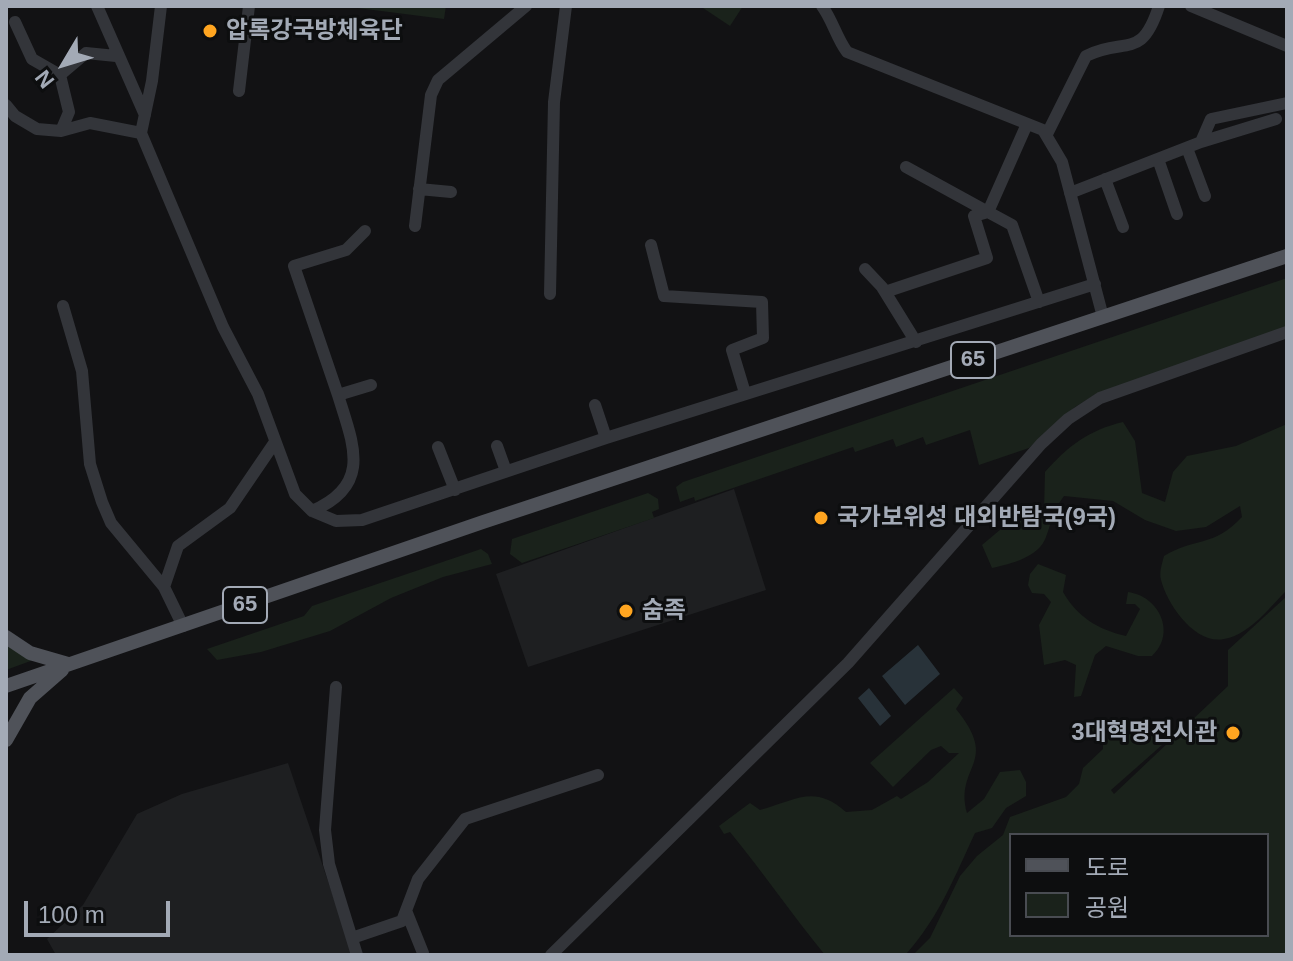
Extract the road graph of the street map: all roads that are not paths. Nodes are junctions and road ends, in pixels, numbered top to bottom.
1 (97, 6) edge
2 (161, 6) edge
3 (249, 6) edge
4 (526, 6) edge
5 (566, 6) edge
6 (822, 6) edge
7 (1159, 6) edge
8 (1191, 6) edge
9 (15, 22) dead end
10 (1287, 46) edge
11 (116, 56) junction
12 (60, 75) junction
13 (239, 91) dead end
14 (1287, 103) edge
15 (6, 105) edge
16 (145, 115) junction
17 (1276, 119) dead end
18 (1027, 124) junction
19 (61, 131) junction
20 (141, 133) junction
21 (1047, 134) junction
22 (1201, 142) junction
23 (1187, 148) junction
24 (1158, 159) junction
25 (906, 167) dead end
26 (1105, 179) junction
27 (419, 189) junction
28 (451, 192) dead end
29 (1070, 193) junction
30 (1205, 196) dead end
31 (988, 212) junction
32 (1177, 214) dead end
33 (415, 226) dead end
34 (1123, 227) dead end
35 (365, 231) dead end
36 (651, 245) dead end
37 (1287, 256) edge
38 (865, 269) dead end
39 (1095, 284) junction
40 (885, 292) junction
41 (550, 294) dead end
42 (1039, 302) junction
43 (63, 306) dead end
44 (1103, 317) junction
45 (1287, 332) edge
46 (916, 342) junction
47 (371, 385) dead end
48 (745, 393) junction
49 (338, 395) junction
50 (595, 405) dead end
51 (606, 438) junction
52 (275, 442) junction
53 (497, 446) dead end
54 (438, 447) dead end
55 (506, 471) junction
56 (455, 490) junction
57 (312, 511) junction
58 (164, 587) junction
59 (183, 626) junction
60 (6, 637) edge
61 (68, 664) junction
62 (6, 686) edge
63 (336, 687) dead end
64 (6, 740) edge
65 (598, 775) dead end
66 (407, 913) junction
67 (352, 938) junction
68 (423, 953) edge
69 (357, 955) edge
70 (551, 955) edge

1 - 11 street
2 - 16 street
3 - 13 street
4 - 27 street
5 - 41 street
6 - 18 street
7 - 21 street
8 - 10 street
9 - 12 street
11 - 12 street
11 - 16 street
12 - 19 street
14 - 22 street
15 - 19 street
16 - 20 street
17 - 22 street
18 - 21 street
18 - 31 street
19 - 20 street
20 - 52 street
21 - 29 street
22 - 23 street
23 - 24 street
23 - 30 street
24 - 26 street
24 - 32 street
25 - 31 street
26 - 29 street
26 - 34 street
27 - 28 street
27 - 33 street
29 - 39 street
31 - 40 street
31 - 42 street
35 - 49 street
36 - 48 street
37 - 44 main road, 65
38 - 40 street
39 - 42 street
39 - 44 street
40 - 46 street
42 - 46 street
43 - 58 street
44 - 59 main road, 65
45 - 70 street
46 - 48 street
47 - 49 street
48 - 51 street
49 - 57 street
50 - 51 street
51 - 55 street
52 - 57 street
52 - 58 street
53 - 55 street
54 - 56 street
55 - 56 street
56 - 57 street
58 - 59 street
59 - 61 main road, 65
60 - 61 main road
61 - 62 main road, 65
61 - 64 main road
63 - 67 street
65 - 66 street
66 - 67 street
66 - 68 street
67 - 69 street

